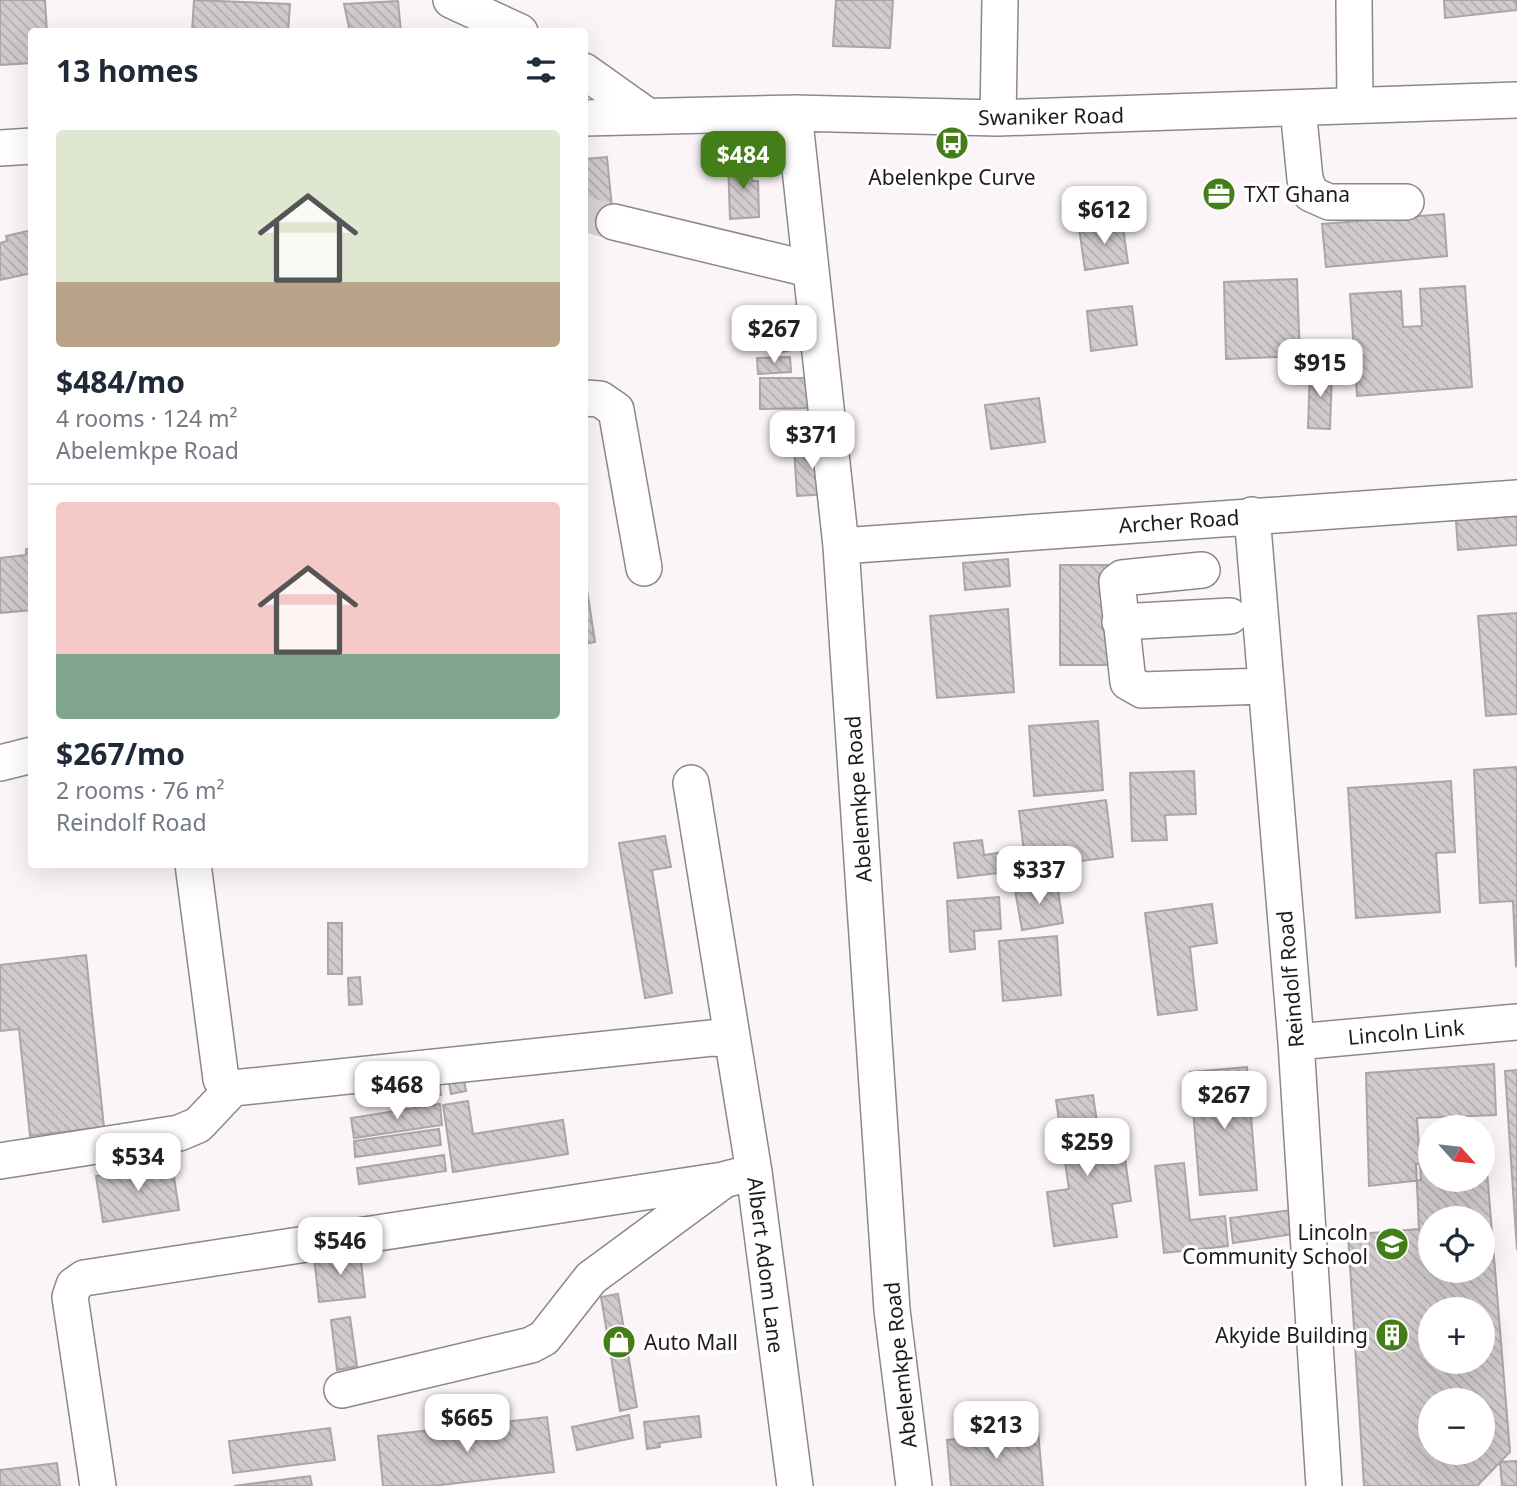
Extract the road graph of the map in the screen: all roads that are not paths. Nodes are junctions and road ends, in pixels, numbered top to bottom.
1 (451, 0) edge
2 (1000, 0) edge
3 (1354, 0) edge
4 (511, 28) edge
5 (588, 75) edge
6 (1517, 100) edge
7 (1355, 105) junction
8 (1298, 108) junction
9 (794, 113) junction
10 (646, 115) junction
11 (588, 118) edge
12 (998, 118) junction
13 (28, 146) edge
14 (0, 148) edge
15 (1406, 202) dead end
16 (614, 222) tunnel mouth
17 (809, 269) junction
18 (588, 398) edge
19 (1517, 498) edge
20 (1252, 515) junction
21 (1135, 524) junction
22 (841, 546) junction
23 (644, 568) dead end
24 (1202, 570) dead end
25 (1142, 576) junction
26 (1230, 616) dead end
27 (1120, 622) junction
28 (1265, 685) junction
29 (28, 756) edge
30 (0, 763) edge
31 (691, 783) dead end
32 (194, 868) edge
33 (1517, 1021) edge
34 (1296, 1042) junction
35 (733, 1045) junction
36 (233, 1088) junction
37 (0, 1161) edge
38 (739, 1176) junction
39 (342, 1390) dead end
40 (98, 1486) edge
41 (795, 1486) edge
42 (914, 1486) edge
43 (1324, 1486) edge

1 - 4 street
2 - 12 street
3 - 7 street
5 - 10 street
6 - 7 street, Swaniker Road
7 - 8 street, Swaniker Road
8 - 12 street, Swaniker Road
8 - 15 street
9 - 10 street, Swaniker Road
9 - 12 street, Swaniker Road
9 - 17 street, Abelemkpe Road
10 - 11 street, Swaniker Road
13 - 14 street
16 - 17 street
17 - 22 street, Abelemkpe Road
18 - 23 street
19 - 20 street, Archer Road
20 - 21 street, Archer Road
20 - 28 street, Reindolf Road
21 - 22 street, Archer Road
21 - 25 street
22 - 42 street, Abelemkpe Road
24 - 25 street
25 - 27 street
26 - 27 street
27 - 28 street
28 - 34 street, Reindolf Road
29 - 30 street
31 - 35 street, Albert Adom Lane
32 - 36 street
33 - 34 street, Lincoln Link
34 - 43 street, Reindolf Road
35 - 36 street
35 - 38 street, Albert Adom Lane
36 - 37 street
38 - 39 street
38 - 40 street
38 - 41 street, Albert Adom Lane

